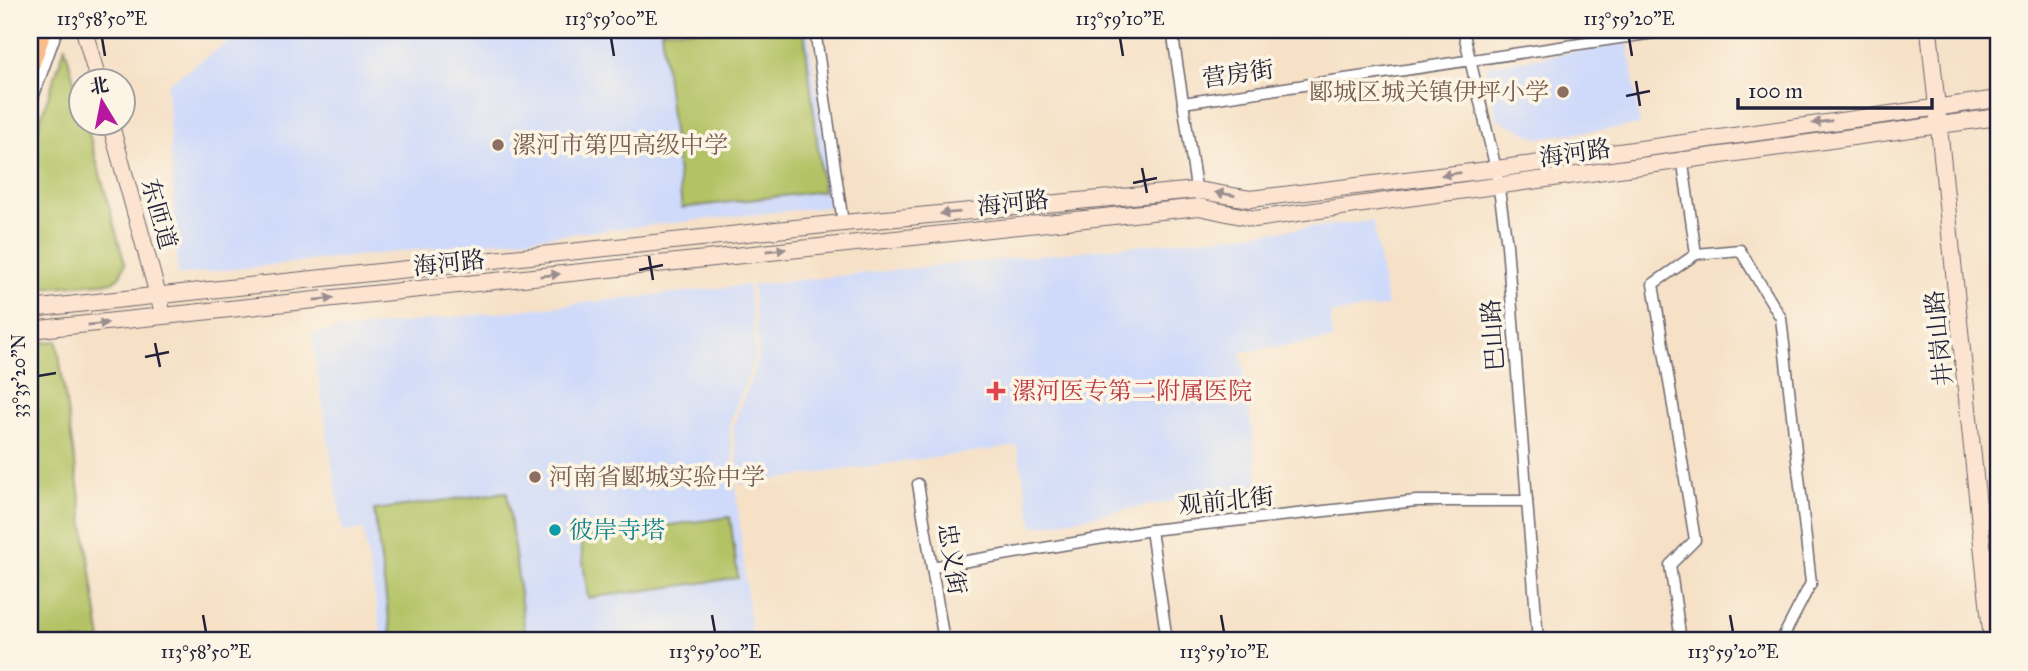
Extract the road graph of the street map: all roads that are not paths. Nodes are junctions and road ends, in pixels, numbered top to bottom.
1 (42, 30) edge
2 (57, 30) edge
3 (84, 30) edge
4 (815, 30) edge
5 (1172, 30) edge
6 (1463, 30) edge
7 (1674, 30) edge
8 (1929, 30) edge
9 (1471, 62) junction
10 (30, 64) edge
11 (94, 66) edge
12 (1998, 99) edge
13 (1182, 103) junction
14 (30, 106) edge
15 (1938, 106) junction
16 (1998, 117) edge
17 (1940, 123) junction
18 (114, 136) edge
19 (1680, 143) junction
20 (1682, 160) junction
21 (1496, 169) junction
22 (1498, 187) junction
23 (1196, 190) junction
24 (1199, 207) junction
25 (843, 222) junction
26 (1696, 254) junction
27 (158, 296) junction
28 (30, 309) edge
29 (164, 317) junction
30 (30, 331) edge
31 (918, 484) dead end
32 (1527, 501) junction
33 (1151, 530) junction
34 (932, 567) junction
35 (944, 641) edge
36 (1167, 641) edge
37 (1538, 641) edge
38 (1681, 641) edge
39 (1781, 641) edge
40 (1992, 641) edge

1 - 10 highway
2 - 14 street
3 - 11 street
4 - 25 street
5 - 13 street
6 - 9 street, 巴山路
7 - 9 street, 营房街
8 - 15 street, 井岗山路
9 - 13 street, 营房街
9 - 21 street, 巴山路
12 - 15 street, 海河路
13 - 23 street
15 - 17 street, 井岗山路
15 -> 19 street, 海河路
16 - 17 street, 海河路
17 - 20 street, 海河路
17 - 40 street, 井岗山路
18 - 27 street, 东匝道
19 - 20 street
19 - 21 street, 海河路
20 - 22 street, 海河路
20 - 26 street
21 - 22 street, 巴山路
21 -> 23 street, 海河路
22 - 24 street, 海河路
22 - 32 street, 巴山路
23 - 24 street
23 -> 25 street, 海河路
29 -> 24 street, 海河路
25 - 27 street, 海河路
26 - 38 street
26 - 39 street
27 - 28 street, 海河路
27 - 29 street, 东匝道
30 -> 29 street, 海河路
31 - 34 street, 忠义街
32 - 33 street, 观前北街
32 - 37 street, 巴山路
33 - 34 street, 观前北街
33 - 36 street
34 - 35 street, 忠义街

